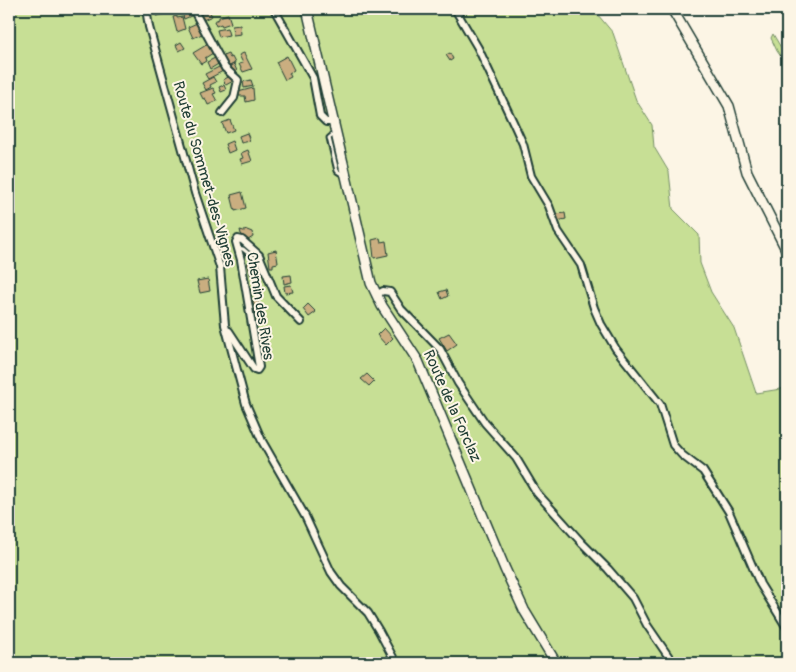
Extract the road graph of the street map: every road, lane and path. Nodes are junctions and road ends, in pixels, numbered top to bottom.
1 (146, 9) edge
2 (193, 9) edge
3 (274, 9) edge
4 (307, 9) edge
5 (456, 9) edge
6 (672, 9) edge
7 (222, 114) dead end
8 (333, 122) junction
9 (238, 248) junction
10 (787, 251) edge
11 (254, 258) dead end
12 (376, 295) junction
13 (301, 322) dead end
14 (225, 325) junction
15 (787, 628) edge
16 (396, 663) edge
17 (556, 663) edge
18 (673, 663) edge

1 - 14 street, Route du Sommet-des-Vignes
2 - 7 street
3 - 8 street
4 - 8 main road, Route de la Forclaz
5 - 15 street
6 - 10 main road
8 - 12 main road, Route de la Forclaz
9 - 11 lane
9 - 13 street, Chemin des Rives
9 - 14 street, Chemin des Rives
12 - 17 main road, Route de la Forclaz
12 - 18 street
14 - 16 street, Route du Sommet-des-Vignes

